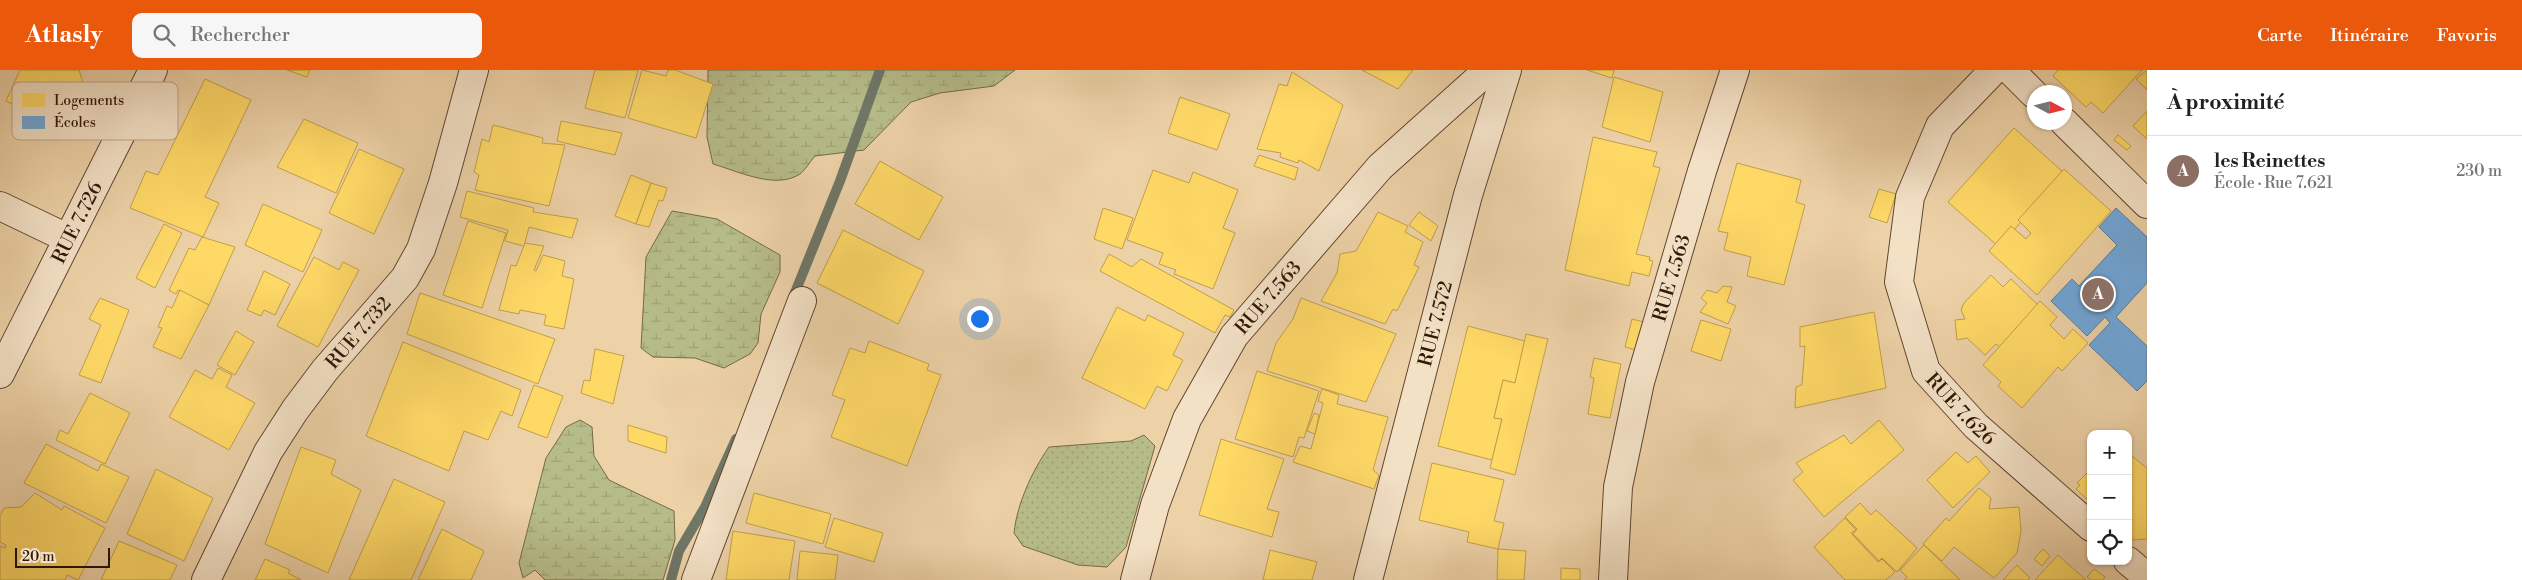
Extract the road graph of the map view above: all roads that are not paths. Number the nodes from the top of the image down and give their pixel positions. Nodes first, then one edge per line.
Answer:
1 (154, 70) edge
2 (474, 70) edge
3 (1488, 70) edge
4 (1507, 70) edge
5 (1734, 70) edge
6 (1994, 70) edge
7 (2010, 70) edge
8 (148, 82) edge
9 (2027, 87) edge
10 (2072, 130) edge
11 (118, 140) edge
12 (2147, 204) edge
13 (0, 206) edge
14 (67, 238) junction
15 (802, 301) dead end
16 (0, 374) edge
17 (2087, 524) edge
18 (2132, 564) edge
19 (2147, 577) edge
20 (206, 580) edge
21 (696, 580) edge
22 (1135, 580) edge
23 (1368, 580) edge
24 (1613, 580) edge

1 - 8 street, RUE 7.726
2 - 20 street, RUE 7.732
3 - 22 street, RUE 7.563
4 - 23 street, RUE 7.572
5 - 24 street, RUE 7.563
6 - 17 street, RUE 7.626
7 - 9 street
10 - 12 street
11 - 14 street, RUE 7.726
13 - 14 street
14 - 16 street, RUE 7.726
15 - 21 street
18 - 19 street

